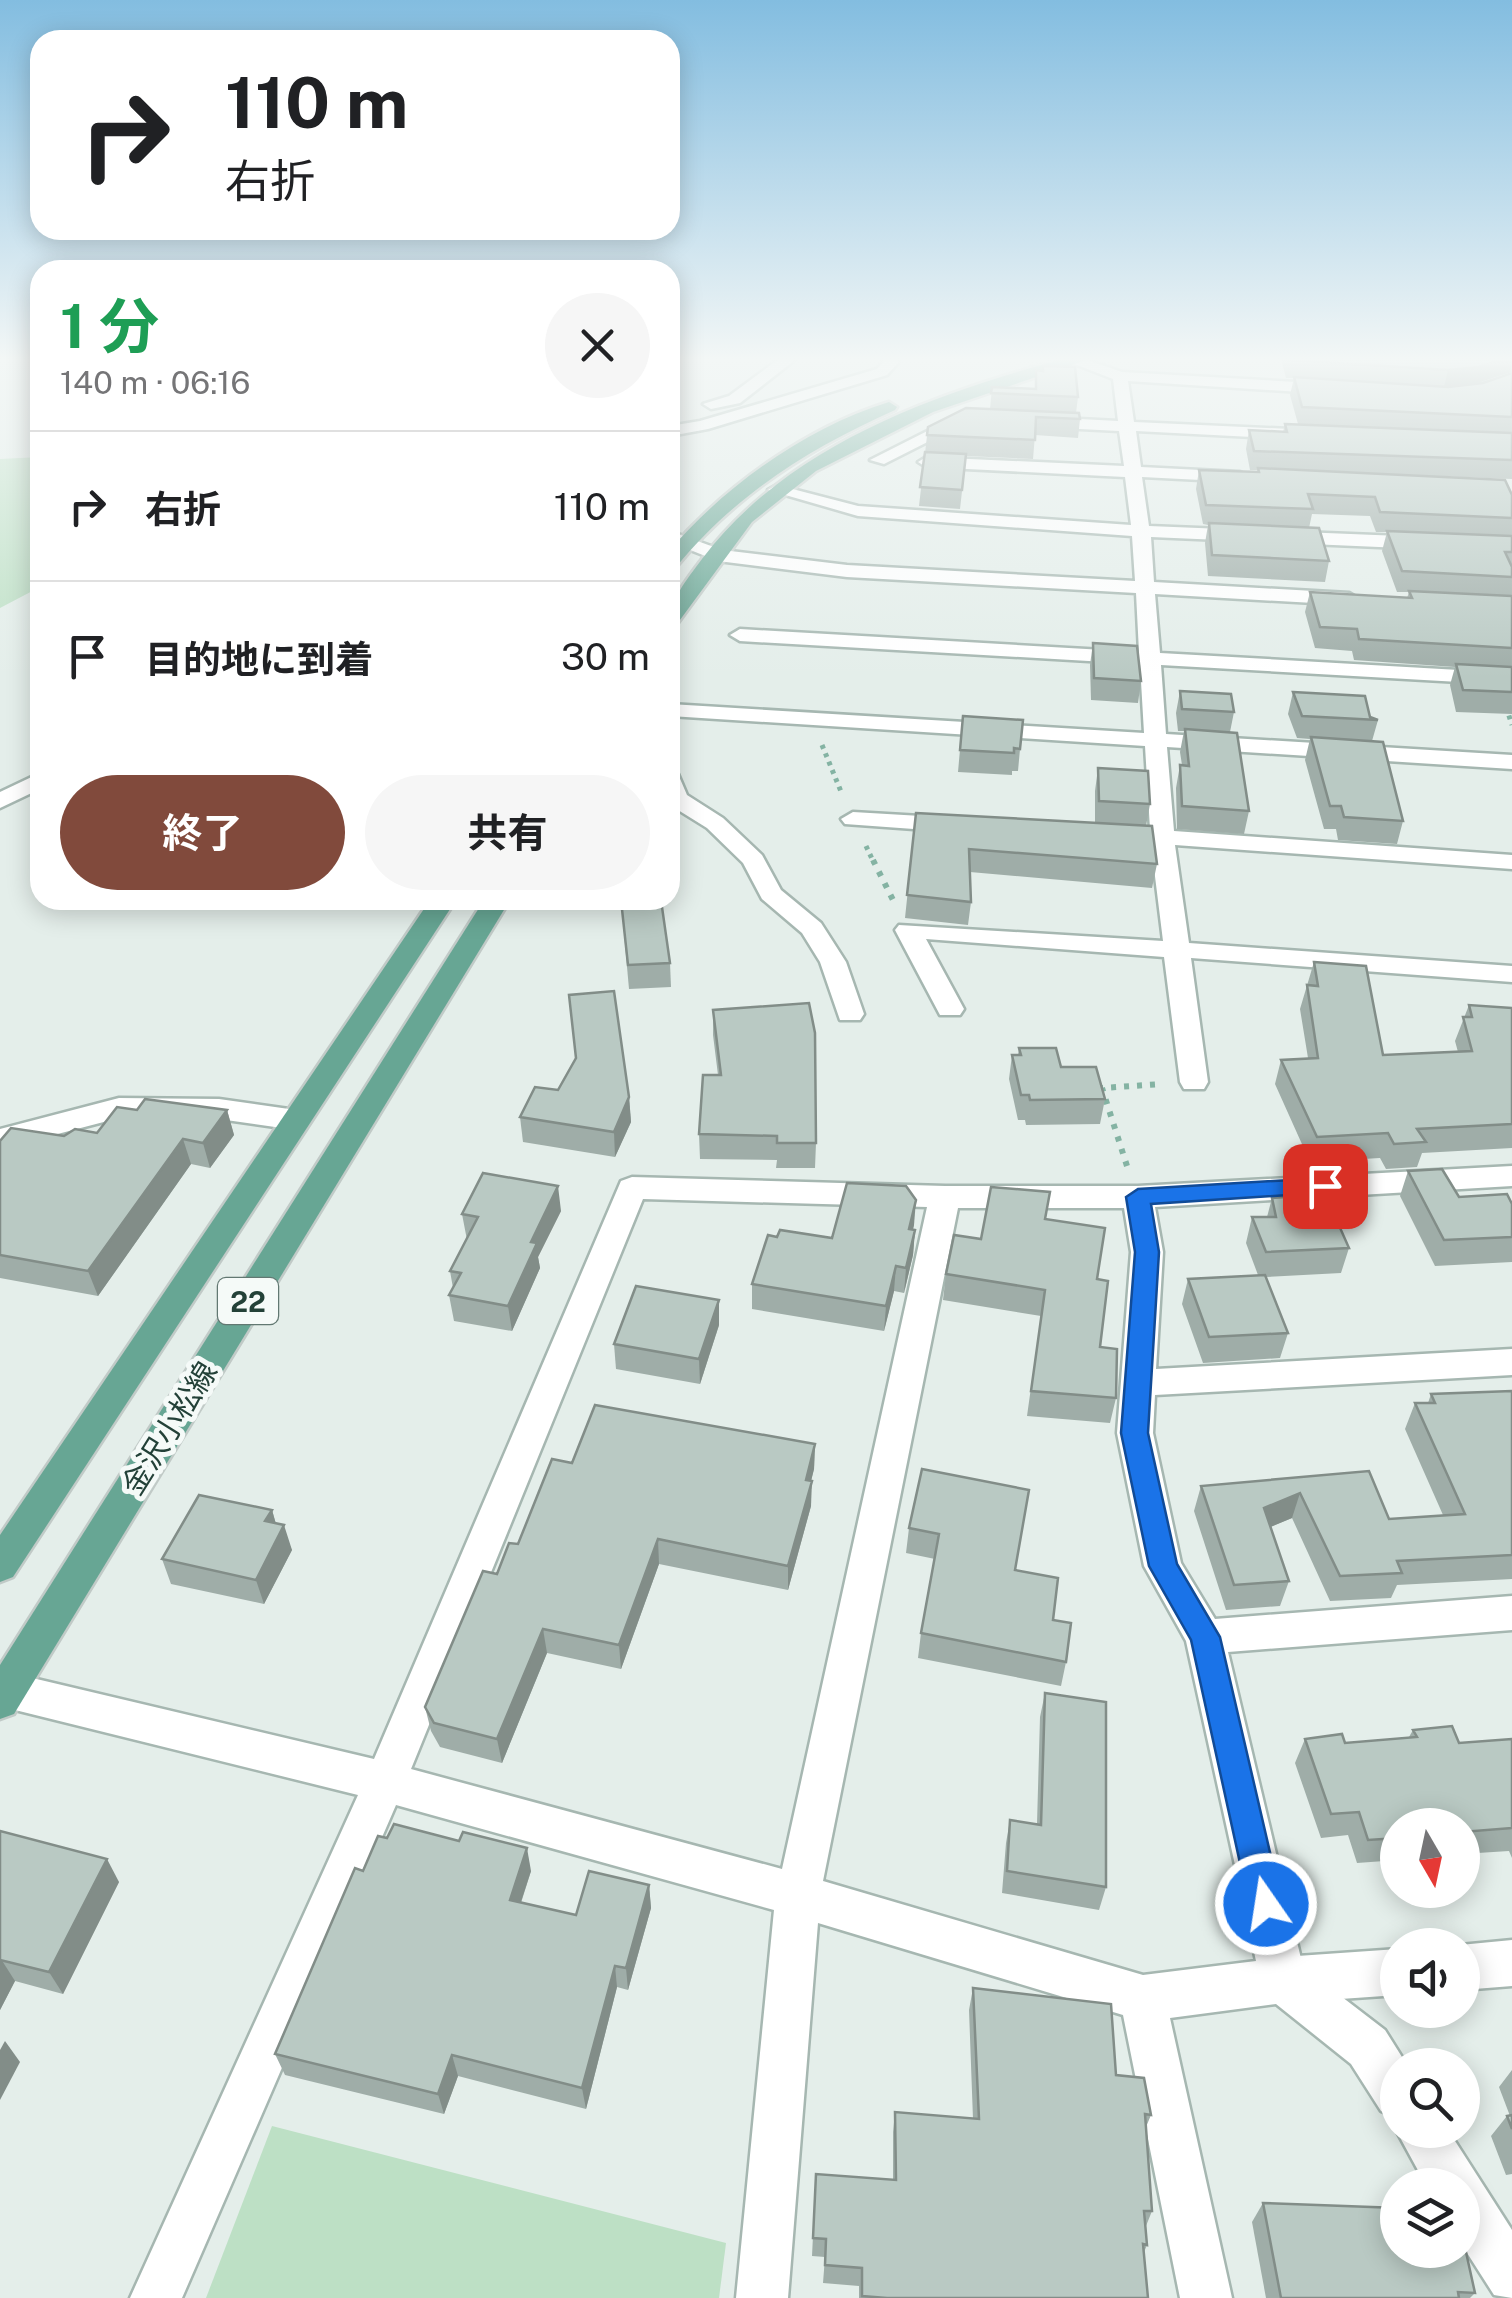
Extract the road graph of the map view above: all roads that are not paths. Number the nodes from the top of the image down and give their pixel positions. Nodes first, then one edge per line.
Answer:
1 (783, 463) edge
2 (818, 463) edge
3 (947, 463) edge
4 (1133, 463) edge
5 (1134, 472) junction
6 (1252, 478) edge
7 (777, 490) junction
8 (1141, 531) junction
9 (680, 537) edge
10 (680, 540) edge
11 (1454, 544) edge
12 (718, 556) junction
13 (1146, 587) junction
14 (1377, 600) edge
15 (680, 607) edge
16 (740, 635) dead end
17 (1150, 659) junction
18 (1512, 679) edge
19 (680, 711) edge
20 (1156, 740) junction
21 (1512, 762) edge
22 (30, 785) edge
23 (0, 801) edge
24 (680, 801) edge
25 (853, 820) dead end
26 (988, 827) edge
27 (1124, 834) edge
28 (1162, 837) junction
29 (1512, 862) edge
30 (437, 910) edge
31 (491, 910) edge
32 (1178, 951) junction
33 (1512, 974) edge
34 (950, 1009) dead end
35 (850, 1014) dead end
36 (1194, 1082) road end
37 (296, 1120) junction
38 (0, 1140) edge
39 (1512, 1176) edge
40 (945, 1197) junction
41 (1138, 1197) junction
42 (1512, 1362) edge
43 (1137, 1383) junction
44 (0, 1566) edge
45 (1512, 1614) edge
46 (1205, 1637) junction
47 (4, 1696) edge
48 (384, 1782) junction
49 (798, 1895) junction
50 (1512, 1963) edge
51 (1480, 1965) edge
52 (1380, 1973) edge
53 (1283, 1980) junction
54 (1143, 1998) junction
55 (1380, 2066) edge
56 (1480, 2227) edge
57 (1512, 2278) edge
58 (156, 2298) edge
59 (762, 2298) edge
60 (1206, 2298) edge

1 - 9 main road
2 - 7 main road
3 - 5 street
4 - 5 street
5 - 6 street
5 - 8 street
7 - 8 street
7 - 12 main road
8 - 11 street
8 - 13 street
10 - 12 street
12 - 13 street
12 - 15 main road
13 - 14 street
13 - 17 street
16 - 17 street
17 - 18 street
17 - 20 street
19 - 20 street
20 - 21 street
20 - 28 street
22 - 23 street
24 - 35 street
25 - 26 street
27 - 28 street
28 - 29 street
28 - 32 street
30 - 37 main road, 金沢小松線 / 22
31 - 47 main road, 金沢小松線 / 22
32 - 33 street
32 - 34 street
32 - 36 street
37 - 38 street
37 - 44 main road, 金沢小松線 / 22
39 - 41 street
40 - 41 street
40 - 48 street
40 - 49 street
41 - 43 street
42 - 43 street
43 - 46 street
45 - 46 street
46 - 53 street
47 - 48 street
48 - 49 street
48 - 58 street
49 - 54 street
49 - 59 street
50 - 51 street
52 - 53 street
53 - 54 street
53 - 55 street
54 - 60 street
56 - 57 street

